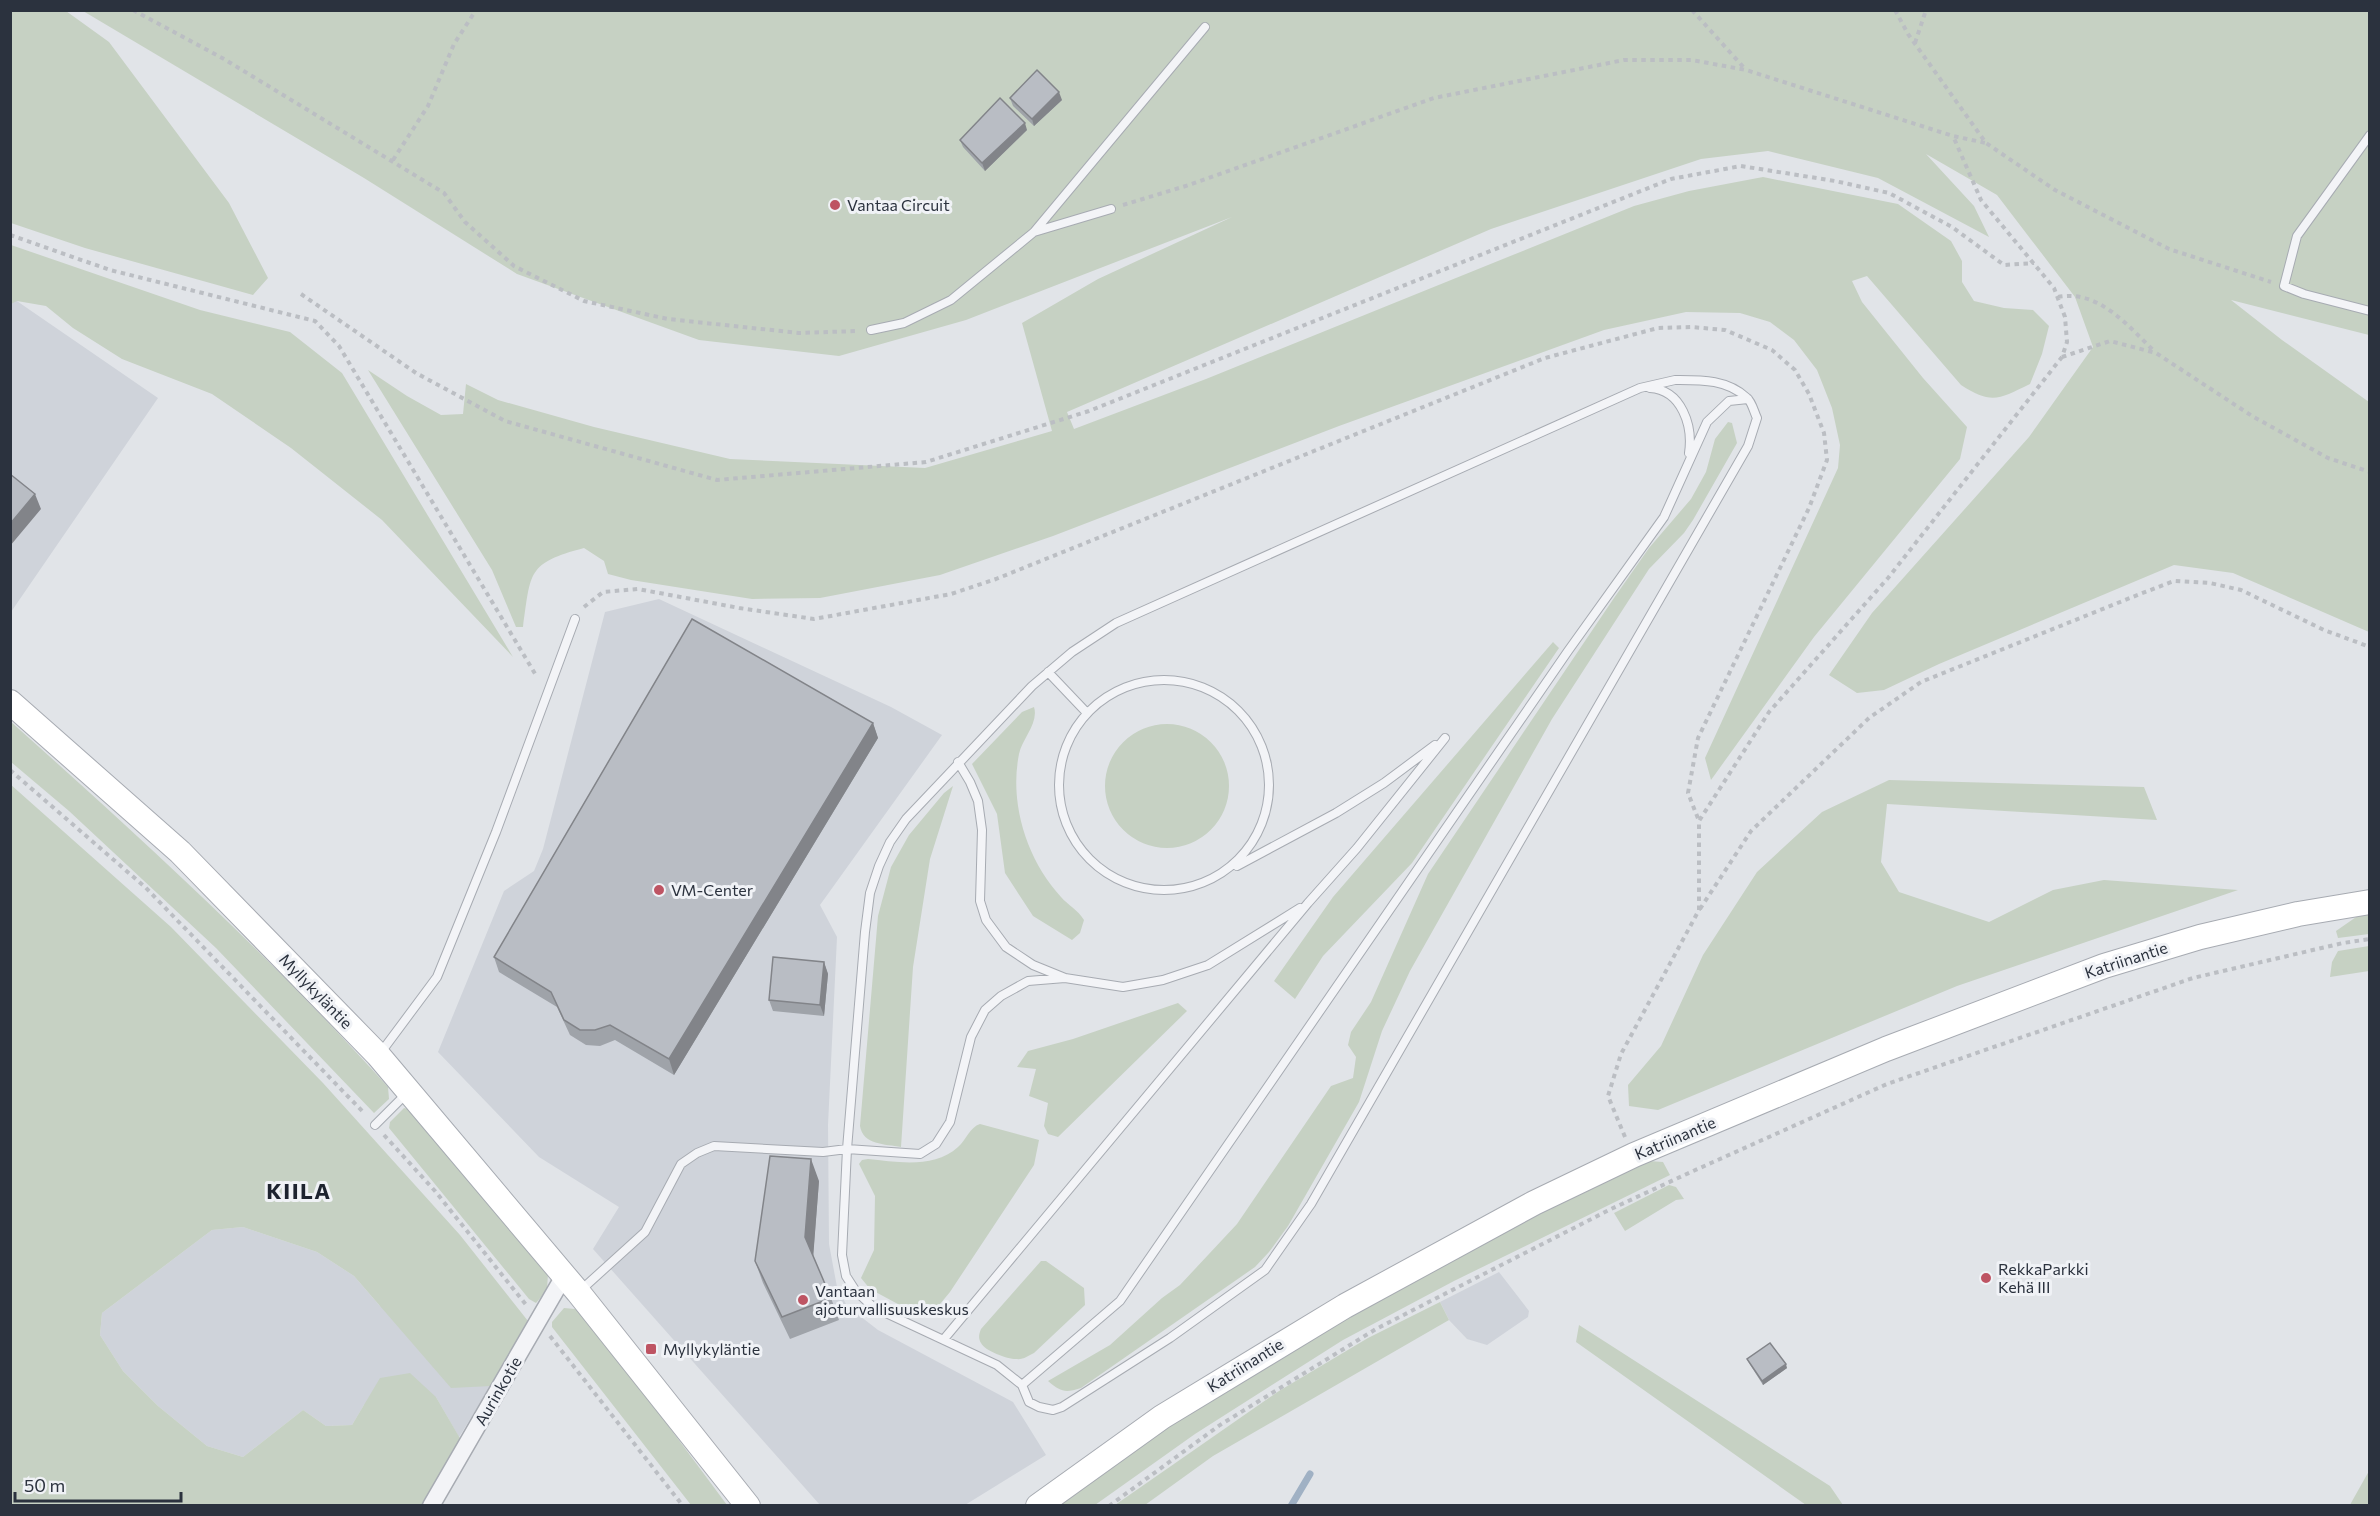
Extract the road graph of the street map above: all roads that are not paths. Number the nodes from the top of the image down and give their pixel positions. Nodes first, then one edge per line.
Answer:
1 (1205, 27) dead end
2 (2370, 135) edge
3 (1112, 208) road end
4 (1034, 232) junction
5 (2370, 311) edge
6 (871, 330) road end
7 (1640, 388) junction
8 (1748, 399) junction
9 (1687, 464) junction
10 (575, 619) dead end
11 (1048, 672) junction
12 (10, 702) edge
13 (1087, 713) junction
14 (958, 762) junction
15 (1219, 876) junction
16 (2370, 902) edge
17 (1308, 903) junction
18 (1065, 978) junction
19 (378, 1055) junction
20 (409, 1091) junction
21 (375, 1125) dead end
22 (847, 1149) junction
23 (571, 1284) junction
24 (944, 1339) junction
25 (1022, 1384) junction
26 (431, 1506) edge
27 (748, 1506) edge
28 (1038, 1506) edge

1 - 4 lane
2 - 5 lane
3 - 4 lane
4 - 6 lane
7 - 8 lane
7 - 9 lane
7 - 11 lane
8 - 9 lane
8 - 25 lane
9 - 25 lane
10 - 19 lane
11 - 13 lane
11 - 14 lane
12 - 19 main road, Myllykyläntie
13 - 15 lane
13 - 15 lane
14 - 18 lane
14 - 22 lane
15 - 17 lane
16 - 28 main road, Katriinantie
17 - 18 lane
17 - 24 lane
18 - 22 lane
19 - 20 main road, Myllykyläntie
20 - 21 lane
20 - 23 main road, Myllykyläntie
22 - 23 lane
22 - 24 lane
23 - 26 street, Aurinkotie
23 - 27 main road, Myllykyläntie
24 - 25 lane

